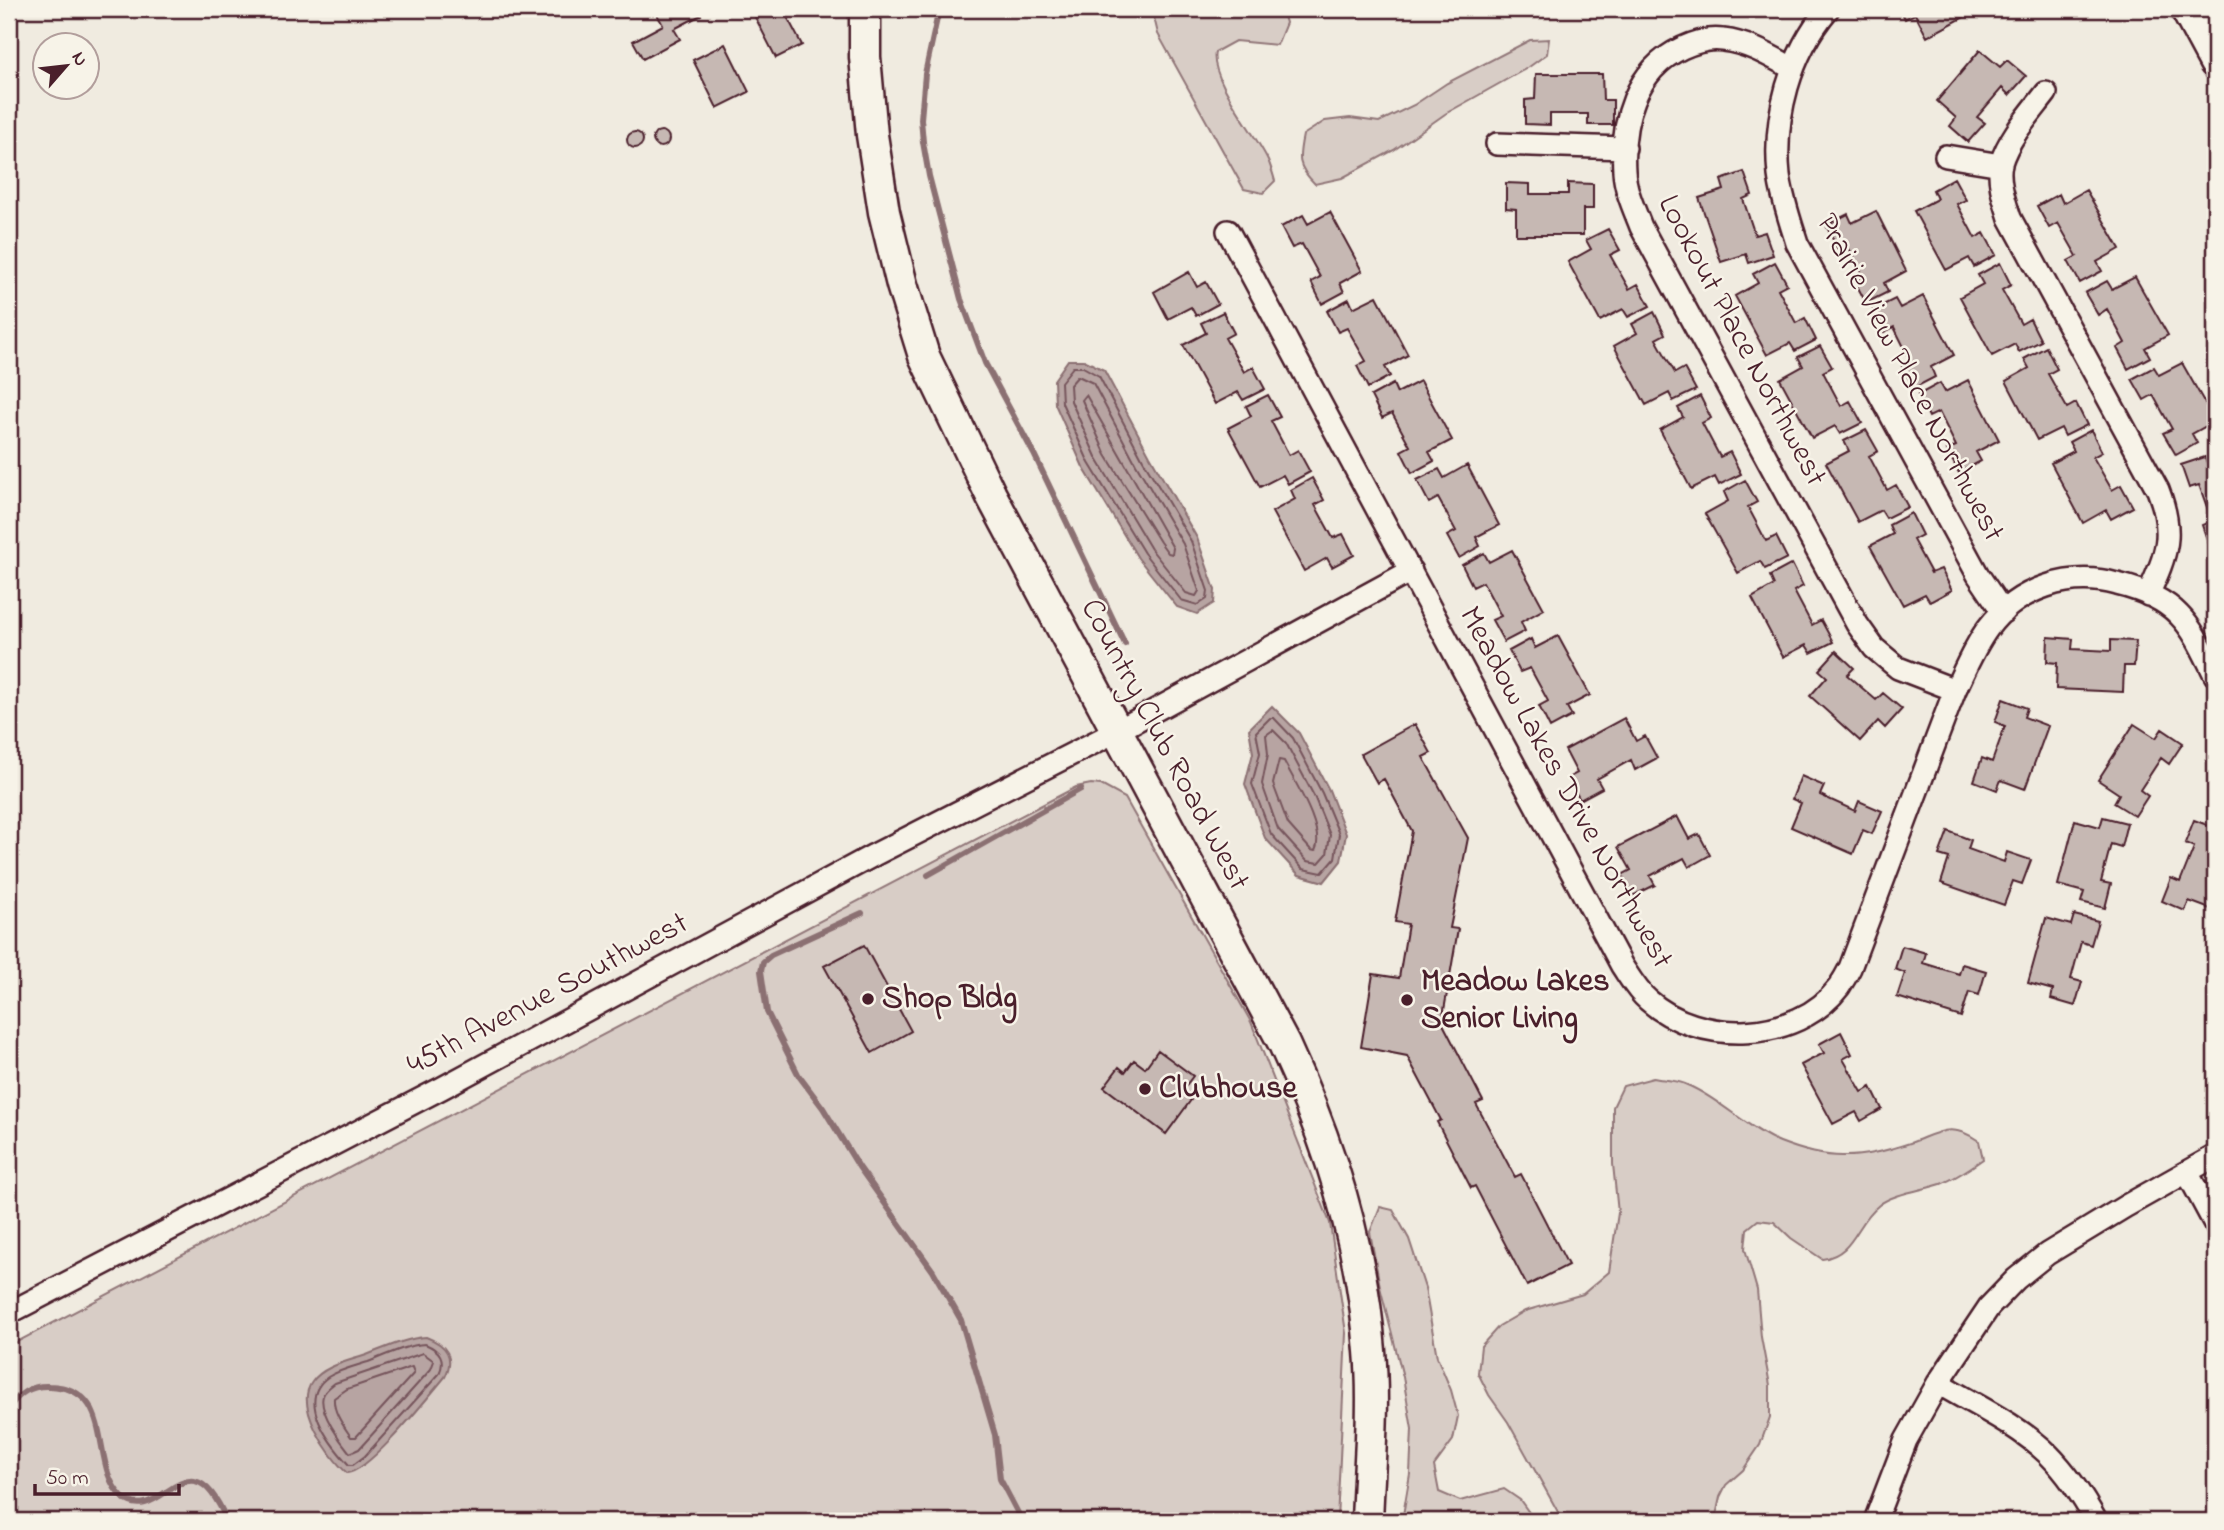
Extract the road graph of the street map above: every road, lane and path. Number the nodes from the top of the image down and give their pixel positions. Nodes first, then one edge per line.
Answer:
1 (865, 9) edge
2 (1828, 9) edge
3 (2186, 9) edge
4 (2215, 63) edge
5 (1792, 68) junction
6 (2046, 93) dead end
7 (1497, 144) dead end
8 (1625, 148) junction
9 (1946, 156) dead end
10 (2001, 165) junction
11 (1228, 231) dead end
12 (1411, 571) junction
13 (2148, 595) junction
14 (2003, 612) junction
15 (2215, 675) edge
16 (1955, 690) junction
17 (1116, 732) junction
18 (2215, 1156) edge
19 (2187, 1172) junction
20 (2215, 1224) edge
21 (9, 1313) edge
22 (1938, 1383) junction
23 (1367, 1521) edge
24 (1875, 1521) edge
25 (2096, 1521) edge

1 - 17 main road, Country Club Road West
2 - 5 street, Prairie View Place Northwest
3 - 4 main road
5 - 8 street, Lookout Place Northwest
5 - 14 street, Prairie View Place Northwest
6 - 10 street
7 - 8 street
8 - 16 street, Lookout Place Northwest
9 - 10 street
10 - 13 street
11 - 12 street, Meadow Lakes Drive Northwest
12 - 16 street, Meadow Lakes Drive Northwest
12 - 17 street, 45th Avenue Southwest
13 - 14 street, Meadow Lakes Drive Northwest
13 - 15 street, Meadow Lakes Drive Northwest
14 - 16 street, Meadow Lakes Drive Northwest
17 - 21 street, 45th Avenue Southwest
17 - 23 main road, Country Club Road West
18 - 19 street
19 - 20 street
19 - 22 street
22 - 24 street
22 - 25 street

